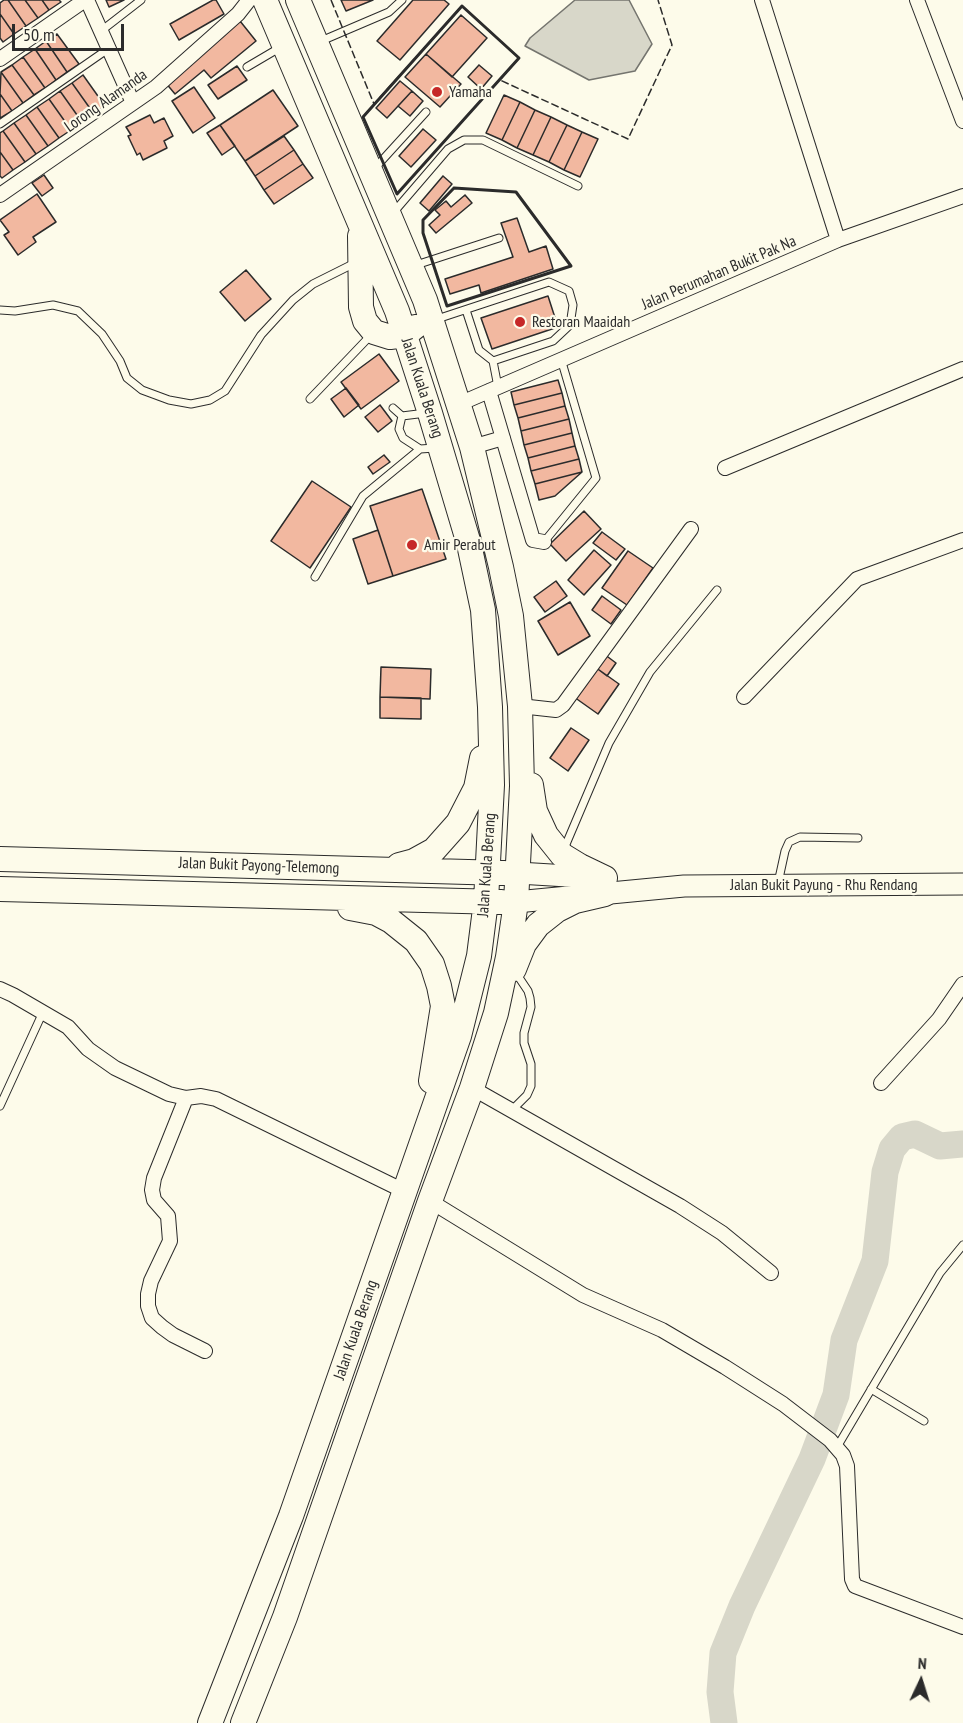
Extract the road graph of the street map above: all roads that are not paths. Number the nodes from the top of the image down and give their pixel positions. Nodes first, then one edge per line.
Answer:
1 (86, 0) edge
2 (141, 0) edge
3 (249, 0) edge
4 (265, 0) edge
5 (298, 0) edge
6 (402, 0) edge
7 (762, 0) edge
8 (917, 0) edge
9 (101, 31) junction
10 (316, 43) junction
11 (284, 45) junction
12 (108, 49) junction
13 (0, 59) edge
14 (247, 67) dead end
15 (132, 103) junction
16 (426, 112) dead end
17 (963, 121) edge
18 (0, 124) edge
19 (371, 172) junction
20 (578, 186) dead end
21 (0, 195) edge
22 (963, 196) edge
23 (390, 217) junction
24 (359, 223) junction
25 (499, 238) dead end
26 (838, 240) junction
27 (360, 261) junction
28 (411, 267) junction
29 (0, 310) edge
30 (428, 310) junction
31 (466, 310) junction
32 (374, 332) junction
33 (405, 335) junction
34 (561, 359) junction
35 (492, 361) junction
36 (963, 369) edge
37 (494, 389) junction
38 (310, 399) dead end
39 (459, 404) junction
40 (393, 408) dead end
41 (430, 413) junction
42 (402, 416) junction
43 (503, 438) junction
44 (472, 447) junction
45 (430, 448) junction
46 (725, 468) dead end
47 (691, 529) dead end
48 (963, 540) edge
49 (543, 542) joint
50 (315, 577) dead end
51 (717, 590) dead end
52 (744, 697) dead end
53 (520, 706) junction
54 (490, 707) junction
55 (858, 838) dead end
56 (562, 855) junction
57 (0, 859) edge
58 (379, 869) junction
59 (488, 872) junction
60 (518, 873) junction
61 (963, 884) edge
62 (778, 885) junction
63 (605, 886) junction
64 (0, 889) edge
65 (209, 894) junction
66 (486, 901) junction
67 (516, 902) junction
68 (514, 968) junction
69 (963, 984) edge
70 (0, 989) edge
71 (43, 1012) junction
72 (496, 1013) junction
73 (881, 1083) dead end
74 (471, 1088) junction
75 (186, 1098) junction
76 (0, 1106) edge
77 (512, 1110) junction
78 (417, 1157) junction
79 (404, 1191) junction
80 (430, 1202) junction
81 (963, 1245) edge
82 (771, 1273) dead end
83 (205, 1352) dead end
84 (871, 1389) junction
85 (924, 1421) dead end
86 (833, 1444) junction
87 (963, 1627) edge
88 (210, 1723) edge
89 (243, 1723) edge

1 - 9 street
1 - 13 street
2 - 9 lane
3 - 15 street, Lorong Alamanda
4 - 11 highway, Jalan Kuala Berang
5 - 10 highway, Jalan Kuala Berang
6 - 10 lane
7 - 26 street
8 - 17 street
9 - 12 street
10 - 19 highway, Jalan Kuala Berang
11 - 14 lane
11 - 24 highway, Jalan Kuala Berang
12 - 15 street
12 - 18 lane
15 - 21 street, Lorong Alamanda
16 - 19 lane
19 - 23 highway, Jalan Kuala Berang
20 - 23 lane
22 - 26 street, Jalan Perumahan Bukit Pak Na
23 - 28 highway, Jalan Kuala Berang
24 - 27 highway
24 - 33 highway, Jalan Kuala Berang
25 - 28 lane
26 - 34 street, Jalan Perumahan Bukit Pak Na
27 - 29 lane
27 - 32 highway
28 - 30 highway, Jalan Kuala Berang
30 - 31 lane
30 - 33 highway
30 - 39 highway, Jalan Kuala Berang
31 - 35 lane
31 - 35 lane
32 - 33 highway
32 - 38 lane
33 - 41 highway, Jalan Kuala Berang
34 - 37 street, Jalan Perumahan Bukit Pak Na
34 - 49 lane
35 - 37 lane
36 - 46 street
37 - 39 street, Jalan Perumahan Bukit Pak Na
37 - 43 street
39 - 44 highway, Jalan Kuala Berang
40 - 42 lane
41 - 42 lane
41 - 45 highway, Jalan Kuala Berang
42 - 45 lane
43 - 44 street
43 - 49 street
44 - 53 highway, Jalan Kuala Berang
45 - 50 lane
45 - 54 highway, Jalan Kuala Berang
47 - 53 street
48 - 52 street
51 - 56 lane
53 - 56 highway
53 - 60 highway, Jalan Kuala Berang
54 - 58 highway
54 - 59 highway, Jalan Kuala Berang
55 - 62 lane
56 - 63 highway
57 - 58 highway, Jalan Bukit Payong-Telemong
58 - 59 highway, Jalan Bukit Payong-Telemong
59 - 60 highway, Jalan Bukit Payong-Telemong
59 - 66 highway, Jalan Kuala Berang
60 - 63 main road
60 - 67 highway, Jalan Kuala Berang
61 - 62 main road, Jalan Bukit Payung - Rhu Rendang
62 - 63 main road, Jalan Bukit Payung - Rhu Rendang
63 - 67 main road
63 - 68 highway
64 - 65 highway, Jalan Bukit Payong-Telemong
65 - 66 highway, Jalan Bukit Payong-Telemong
65 - 78 highway
66 - 67 highway, Jalan Bukit Payong-Telemong
66 - 78 highway, Jalan Kuala Berang
67 - 72 highway, Jalan Kuala Berang
68 - 72 highway
68 - 77 lane
69 - 73 street
70 - 71 street
71 - 75 street
71 - 76 lane
72 - 74 highway, Jalan Kuala Berang
74 - 77 street
74 - 80 highway, Jalan Kuala Berang
75 - 79 street
75 - 83 street
77 - 82 street
78 - 79 highway, Jalan Kuala Berang
79 - 88 highway, Jalan Kuala Berang
80 - 86 street
80 - 89 highway, Jalan Kuala Berang
81 - 84 lane
84 - 85 lane
84 - 86 lane
86 - 87 street

